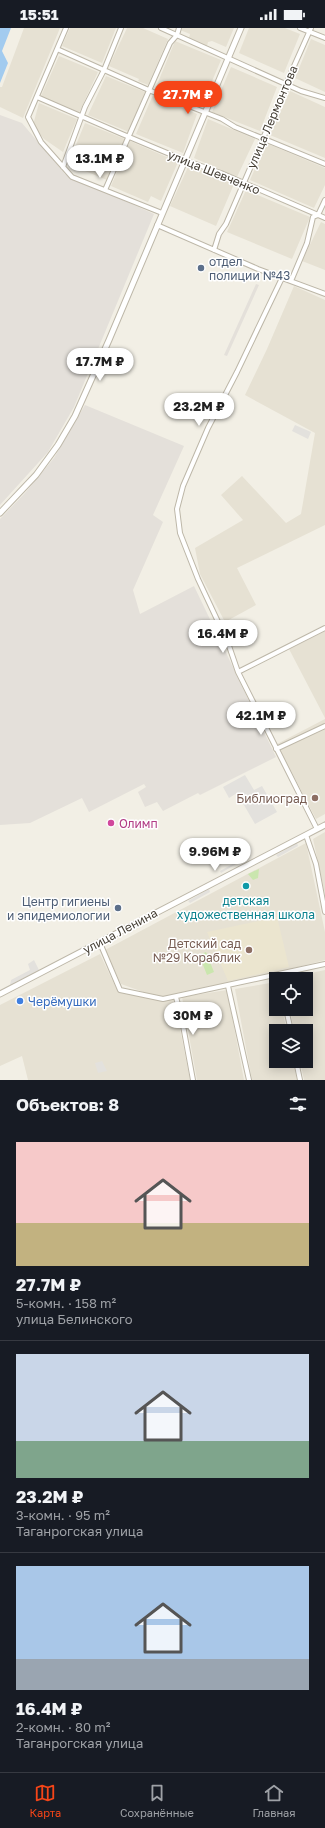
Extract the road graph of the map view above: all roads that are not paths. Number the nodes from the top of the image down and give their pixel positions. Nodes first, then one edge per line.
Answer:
1 (66, 28) edge
2 (121, 28) edge
3 (161, 28) edge
4 (179, 28) edge
5 (241, 28) edge
6 (300, 28) edge
7 (310, 30) edge
8 (177, 35) junction
9 (325, 38) edge
10 (57, 49) junction
11 (228, 58) junction
12 (104, 70) junction
13 (286, 84) junction
14 (151, 91) junction
15 (37, 97) junction
16 (325, 98) edge
17 (205, 113) junction
18 (81, 116) junction
19 (130, 137) junction
20 (264, 138) junction
21 (184, 160) junction
22 (325, 164) edge
23 (64, 167) junction
24 (244, 183) junction
25 (105, 190) junction
26 (325, 200) edge
27 (162, 213) junction
28 (318, 215) junction
29 (325, 218) edge
30 (157, 225) junction
31 (214, 250) junction
32 (282, 278) junction
33 (291, 280) junction
34 (325, 294) edge
35 (0, 513) edge
36 (325, 628) edge
37 (238, 672) junction
38 (325, 726) edge
39 (276, 750) junction
40 (325, 825) edge
41 (317, 829) junction
42 (306, 835) junction
43 (325, 912) edge
44 (100, 943) junction
45 (325, 964) edge
46 (296, 972) edge
47 (269, 979) edge
48 (228, 986) junction
49 (0, 994) edge
50 (176, 997) junction
51 (297, 1068) edge
52 (193, 1080) edge
53 (249, 1080) edge
54 (300, 1080) edge

1 - 10 street
2 - 12 street
3 - 8 street
4 - 8 street
5 - 11 street
6 - 7 street
7 - 9 street
7 - 13 street, улица Лермонтова
8 - 11 street
8 - 14 street
10 - 12 street
10 - 15 street
11 - 13 street
11 - 17 street
12 - 14 street
12 - 18 street
13 - 16 street
13 - 20 street, улица Лермонтова
14 - 17 street
14 - 19 street
15 - 18 street, улица Шевченко
15 - 23 street
17 - 20 street
17 - 21 street
18 - 19 street, улица Шевченко
18 - 23 street
19 - 21 street, улица Шевченко
19 - 25 street
20 - 22 street
20 - 24 street, улица Лермонтова
21 - 24 street, улица Шевченко
21 - 27 street
23 - 25 street
24 - 28 street, улица Шевченко
24 - 31 street, улица Лермонтова
25 - 27 street
26 - 28 street
27 - 30 street
28 - 29 street, улица Шевченко
28 - 33 street
30 - 31 street
30 - 35 street
31 - 32 street
32 - 33 street
32 - 37 street
33 - 34 street
36 - 37 street
37 - 39 street
38 - 39 street
39 - 41 street
40 - 41 street, улица Ленина
41 - 42 street, улица Ленина
42 - 43 street
42 - 44 street, улица Ленина
44 - 49 street, улица Ленина
44 - 50 street
45 - 46 street
47 - 48 street
48 - 50 street
48 - 53 street
50 - 52 street
51 - 54 street

